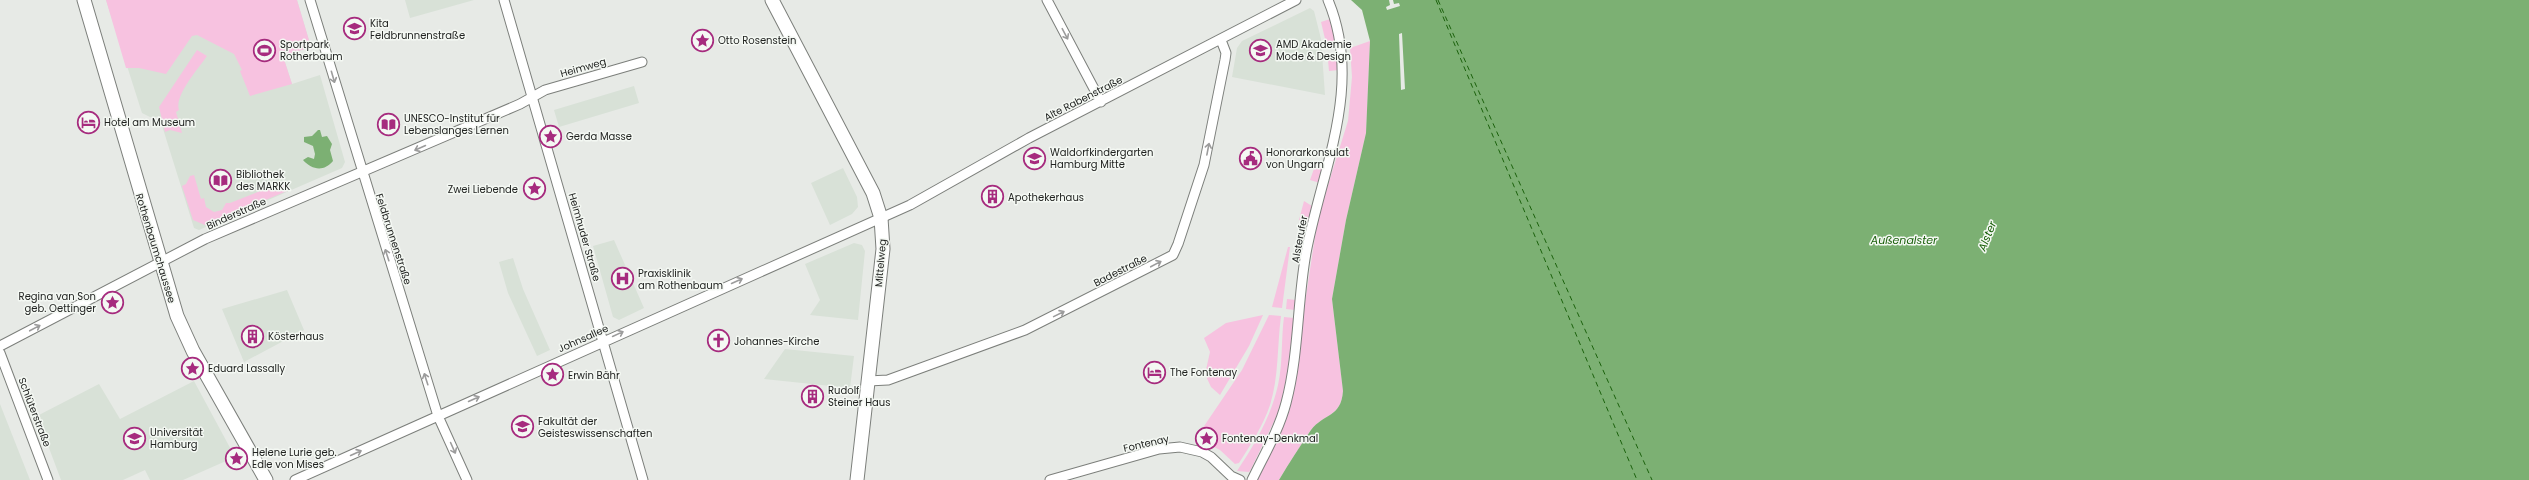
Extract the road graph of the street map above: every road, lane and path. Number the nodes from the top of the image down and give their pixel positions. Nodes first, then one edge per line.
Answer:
1 (84, 0) edge
2 (310, 0) edge
3 (504, 0) edge
4 (772, 0) edge
5 (1047, 0) edge
6 (1296, 0) edge
7 (1328, 0) edge
8 (1221, 40) junction
9 (642, 62) dead end
10 (532, 97) junction
11 (1101, 102) junction
12 (361, 173) junction
13 (881, 218) junction
14 (159, 262) junction
15 (604, 341) junction
16 (0, 346) edge
17 (0, 353) edge
18 (868, 381) junction
19 (438, 416) junction
20 (48, 480) edge
21 (266, 480) edge
22 (295, 480) edge
23 (467, 480) edge
24 (643, 480) edge
25 (857, 480) edge
26 (1050, 480) edge
27 (1240, 480) edge
28 (1252, 480) edge

1 - 14 main road, Rothenbaumchaussee
2 -> 12 street, Feldbrunnenstraße
3 - 10 street, Heimhuder Straße
4 - 13 main road, Mittelweg
5 -> 11 street
6 - 8 street, Alte Rabenstraße
7 - 28 street, Alsterufer
8 - 11 street, Alte Rabenstraße
18 -> 8 street, Badestraße
9 - 10 street, Heimweg
10 -> 12 street, Binderstraße
10 - 15 street, Heimhuder Straße
11 - 13 street, Alte Rabenstraße
12 - 14 street, Binderstraße
19 -> 12 street, Feldbrunnenstraße
15 -> 13 street, Johnsallee
13 - 18 main road, Mittelweg
16 -> 14 street, Binderstraße
14 - 21 main road, Rothenbaumchaussee
19 -> 15 street, Johnsallee
15 - 24 street, Heimhuder Straße
17 - 20 street, Schlüterstraße
18 - 25 main road, Mittelweg
22 -> 19 street, Johnsallee
19 -> 23 street, Feldbrunnenstraße
26 - 27 street, Fontenay

